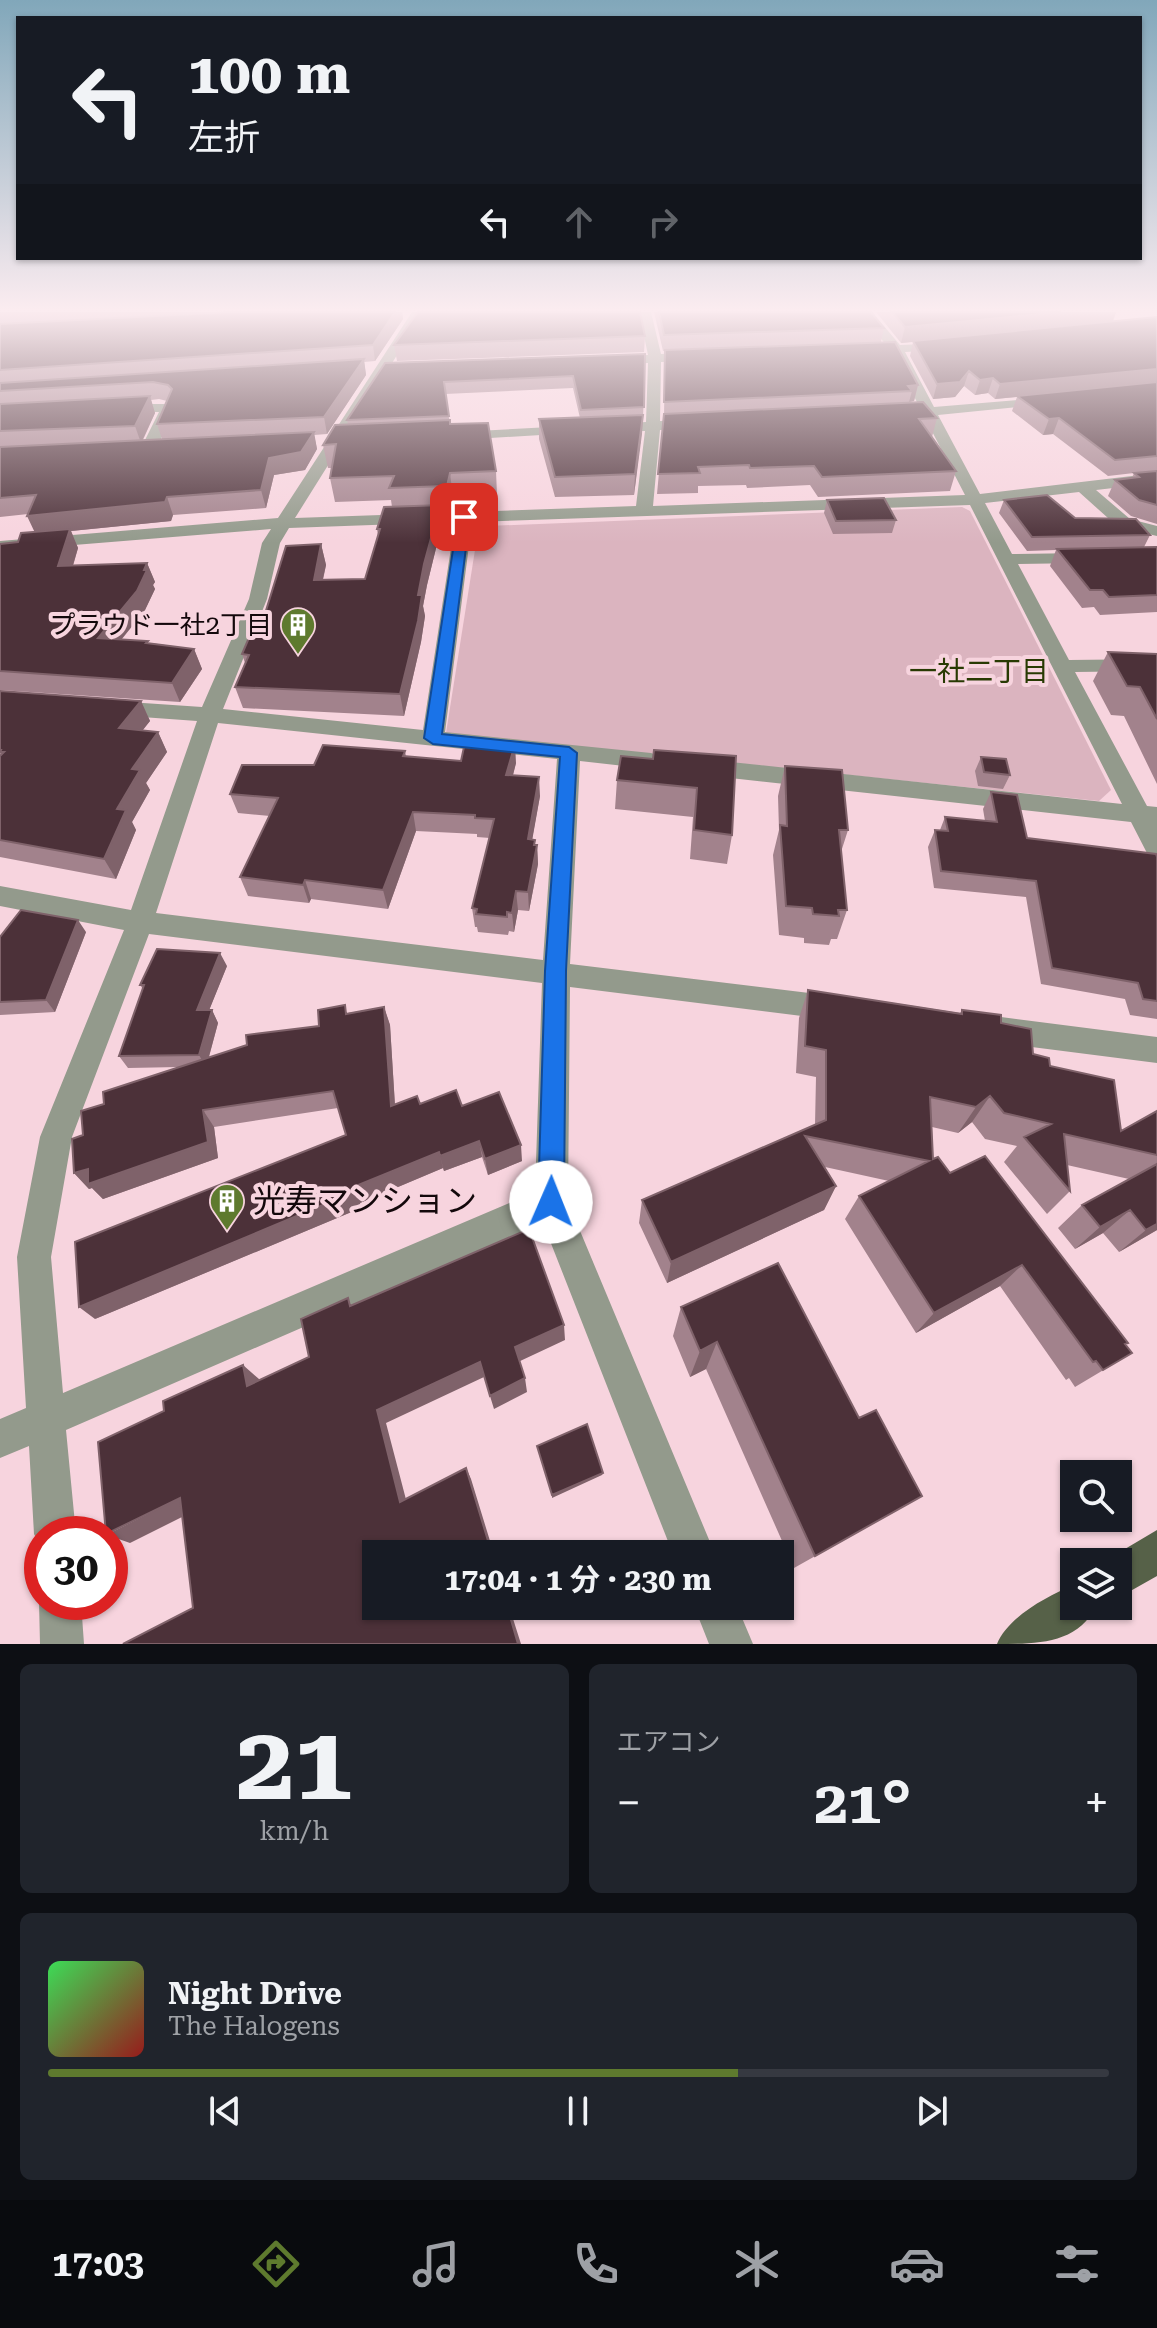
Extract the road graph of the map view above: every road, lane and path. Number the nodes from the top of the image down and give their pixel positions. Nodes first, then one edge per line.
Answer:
1 (367, 389) edge
2 (654, 389) edge
3 (917, 389) edge
4 (1066, 398) edge
5 (111, 408) edge
6 (929, 413) junction
7 (883, 415) edge
8 (714, 423) edge
9 (653, 426) junction
10 (439, 437) edge
11 (149, 450) edge
12 (1157, 478) edge
13 (1083, 487) junction
14 (973, 500) junction
15 (644, 512) junction
16 (464, 517) junction
17 (281, 523) junction
18 (1157, 531) edge
19 (0, 546) edge
20 (1096, 557) edge
21 (1005, 559) junction
22 (1157, 665) edge
23 (1062, 666) junction
24 (90, 706) edge
25 (210, 715) junction
26 (433, 738) junction
27 (569, 753) junction
28 (1149, 816) edge
29 (1157, 848) edge
30 (0, 896) edge
31 (140, 922) junction
32 (556, 971) junction
33 (856, 1011) edge
34 (967, 1025) edge
35 (1157, 1050) edge
36 (551, 1202) junction
37 (48, 1418) junction
38 (0, 1439) edge
39 (54, 1516) edge
40 (688, 1540) edge
41 (1157, 1551) edge
42 (1132, 1568) edge
43 (1060, 1616) edge
44 (61, 1620) edge
45 (721, 1620) edge
46 (62, 1644) edge
47 (731, 1644) edge
48 (1019, 1644) edge

1 - 17 street
2 - 9 street
3 - 6 street
4 - 6 street
5 - 11 street
6 - 7 street
6 - 14 street
8 - 9 street
9 - 10 street
9 - 15 street
12 - 13 street
13 - 14 street
13 - 18 street
14 - 15 street
14 - 21 street
15 - 16 street
16 - 17 street
16 - 26 street
17 - 19 street
17 - 25 street
20 - 21 street
21 - 23 street
22 - 23 street
23 - 28 street
24 - 25 street
25 - 26 street
25 - 31 street
26 - 27 street
27 - 28 street
27 - 32 street
28 - 29 street
30 - 31 street
31 - 32 street
31 - 37 street
32 - 33 street
32 - 36 street
34 - 35 street
36 - 37 street
36 - 40 street
37 - 38 street
37 - 39 street
41 - 42 main road
43 - 48 main road
44 - 46 street
45 - 47 street

